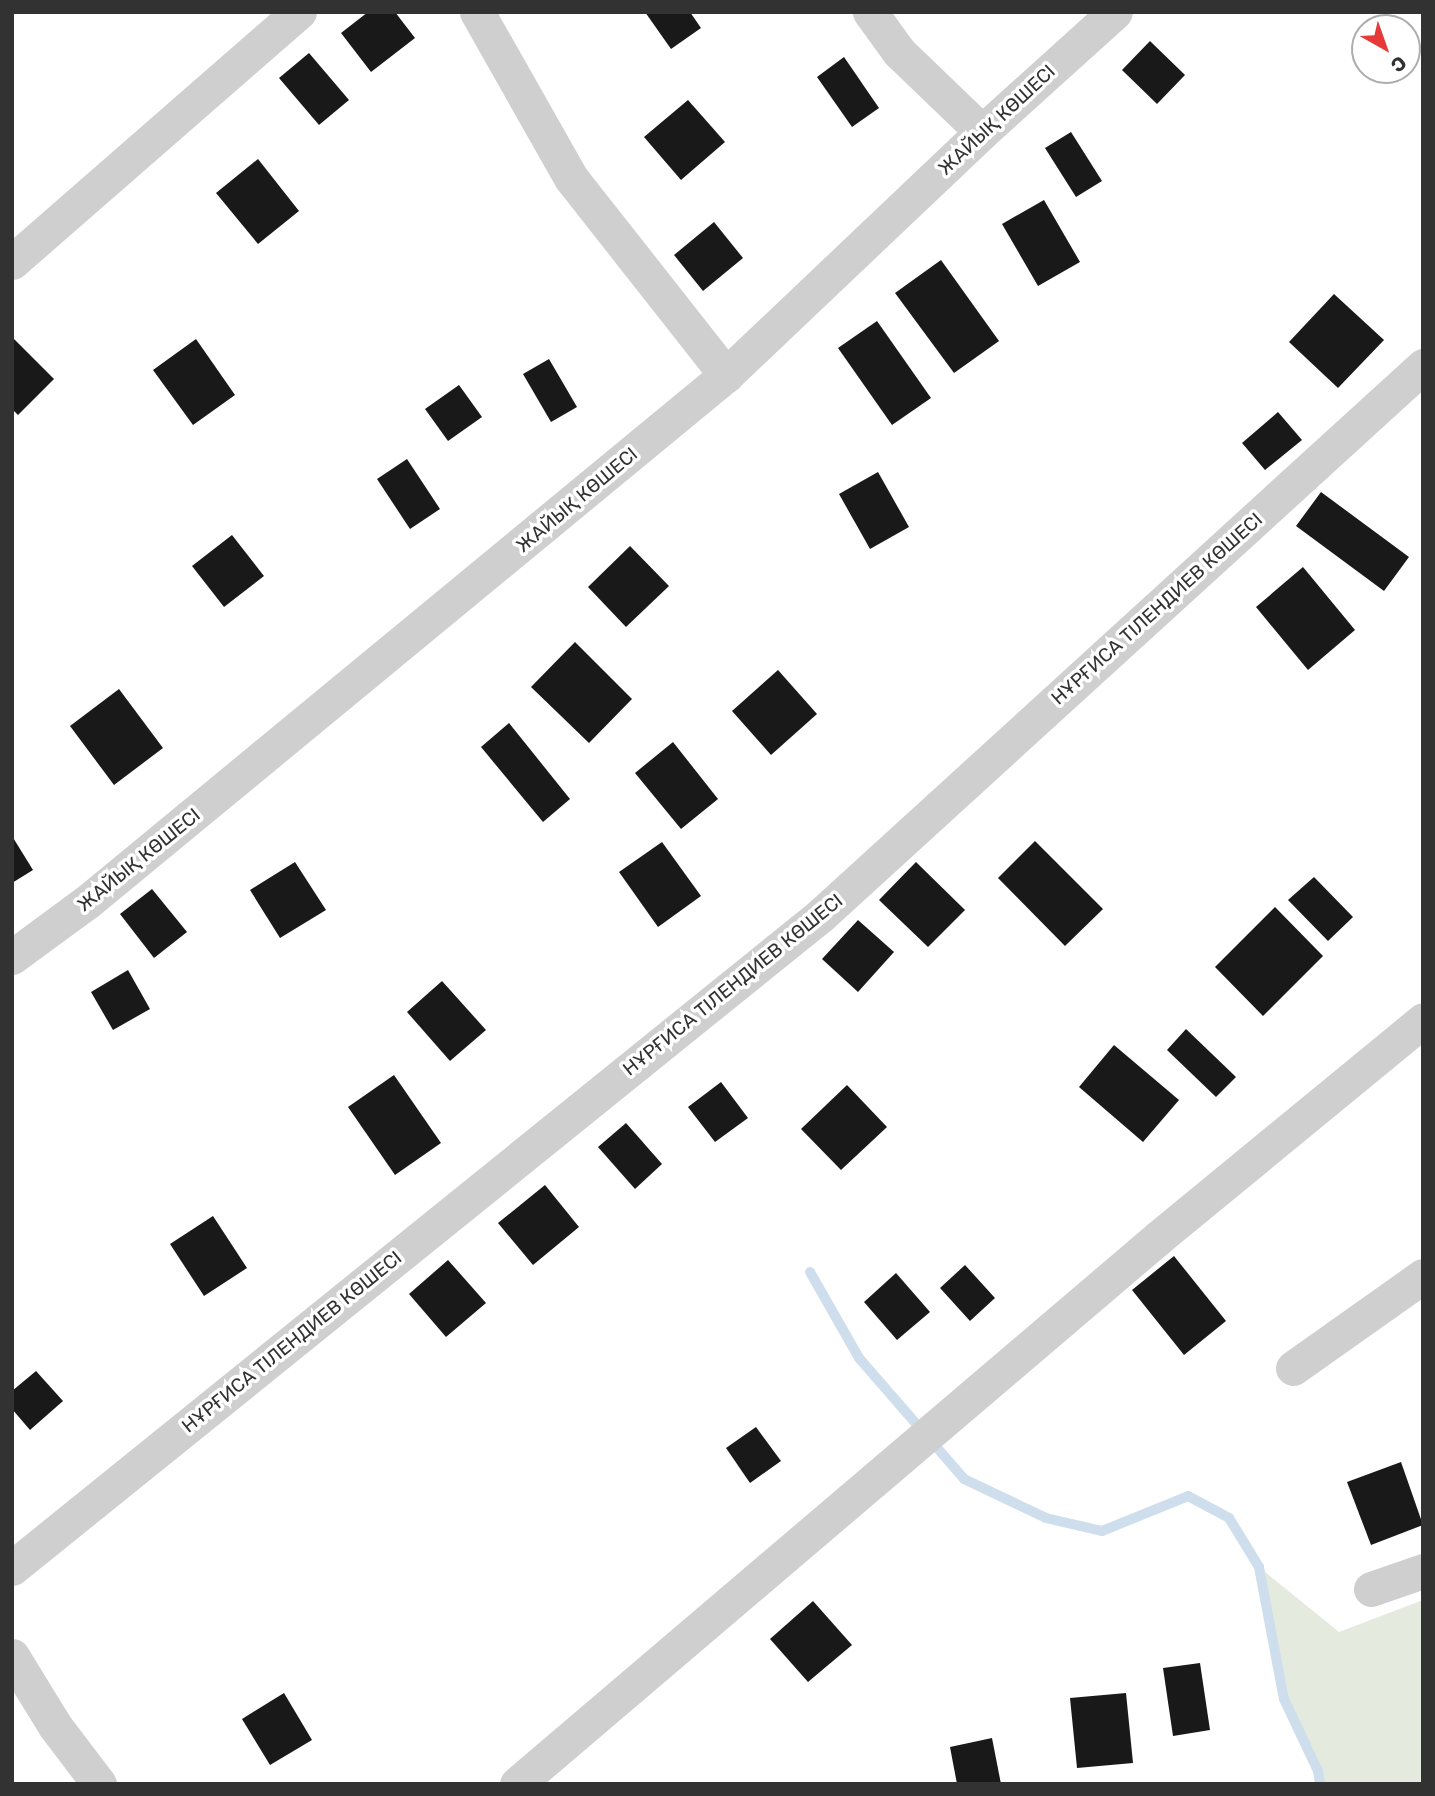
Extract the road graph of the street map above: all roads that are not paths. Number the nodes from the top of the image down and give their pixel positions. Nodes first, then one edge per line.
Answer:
1 (299, 12) edge
2 (477, 12) edge
3 (870, 12) edge
4 (1115, 12) edge
5 (982, 132) junction
6 (12, 261) edge
7 (1423, 366) edge
8 (726, 375) junction
9 (12, 957) edge
10 (1423, 1020) edge
11 (1423, 1276) edge
12 (1293, 1368) dead end
13 (12, 1568) edge
14 (1423, 1572) edge
15 (1371, 1589) dead end
16 (12, 1656) edge
17 (99, 1784) edge
18 (517, 1784) edge

1 - 6 street
2 - 8 street
3 - 5 street
4 - 5 street, ЖАЙЫҚ КӨШЕСІ
5 - 8 street, ЖАЙЫҚ КӨШЕСІ
7 - 13 street, НҰРҒИСА ТІЛЕНДИЕВ КӨШЕСІ
8 - 9 street, ЖАЙЫҚ КӨШЕСІ
10 - 18 street
11 - 12 street
14 - 15 street
16 - 17 street

